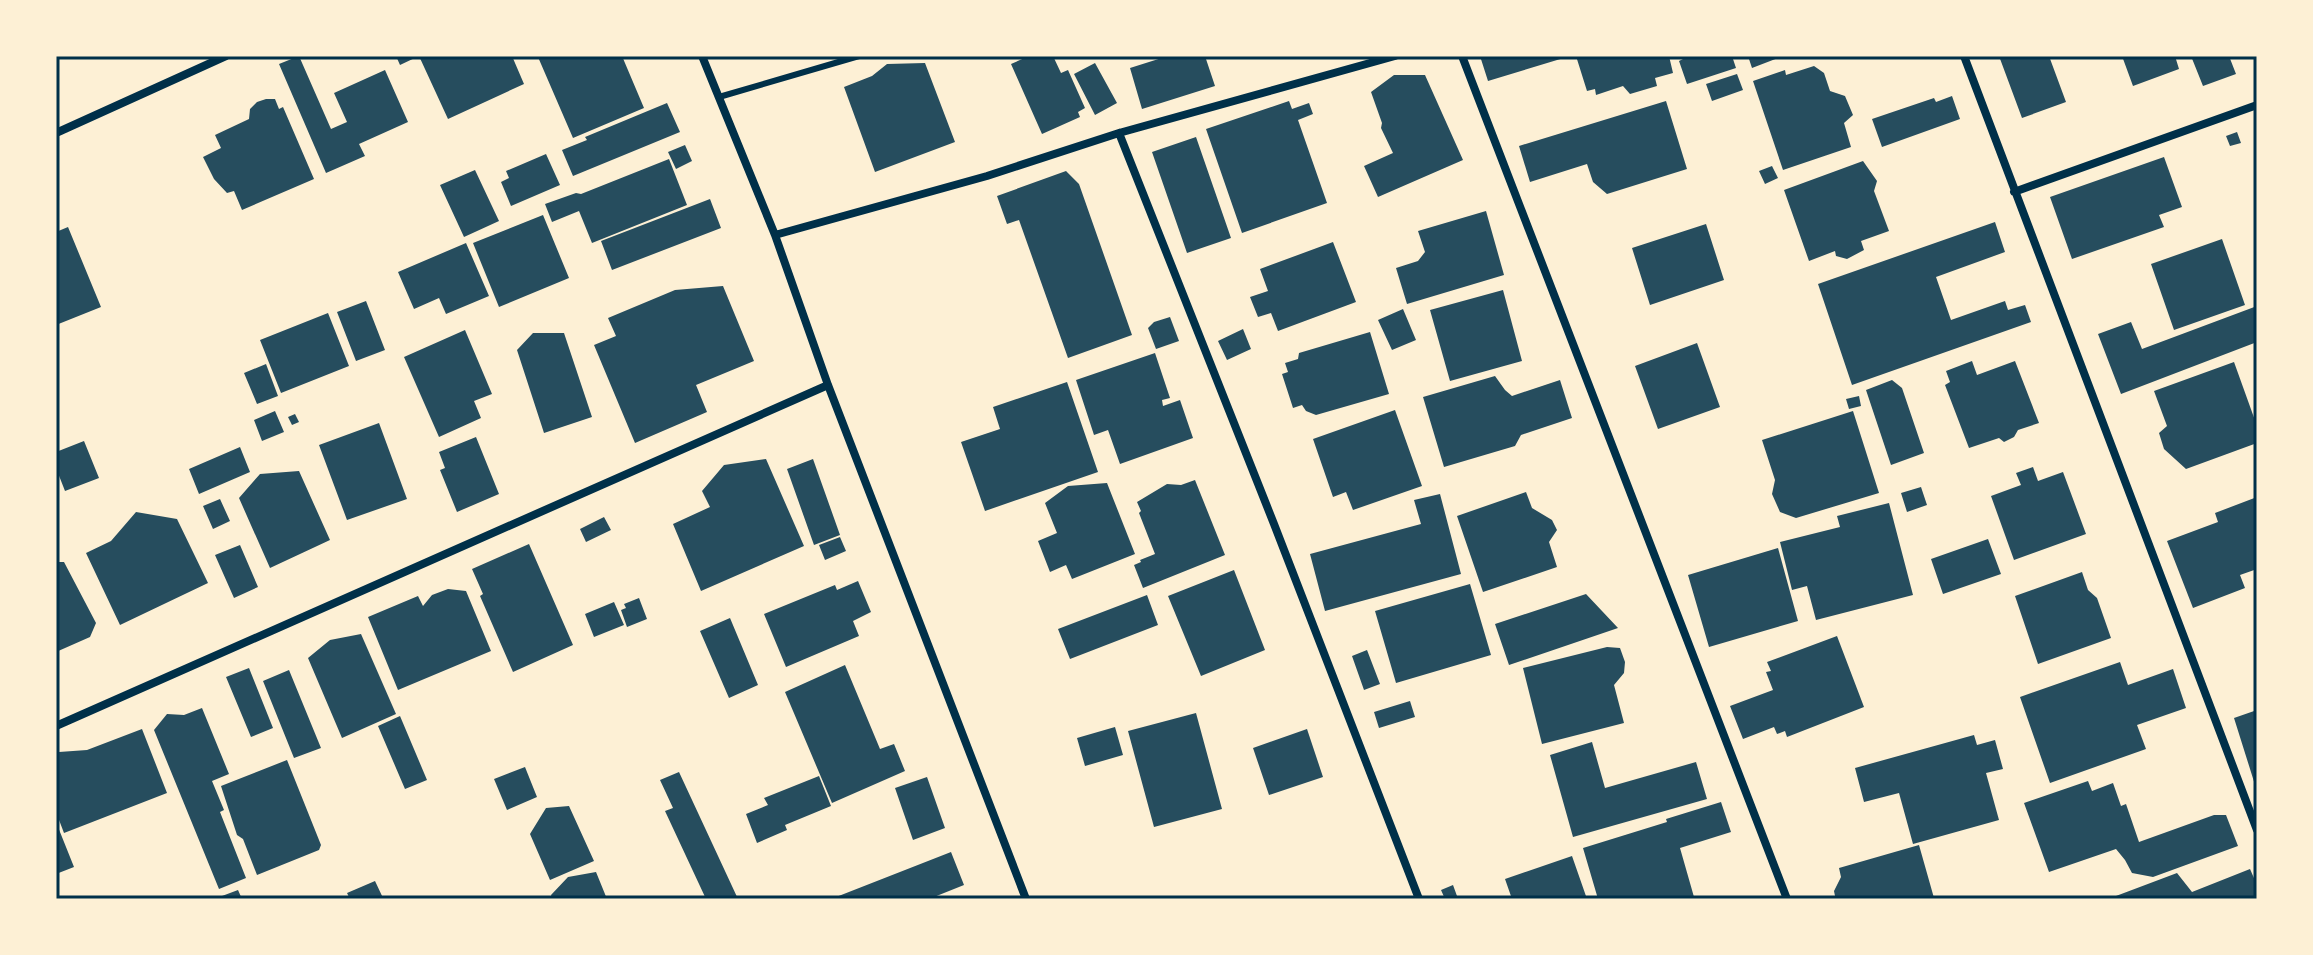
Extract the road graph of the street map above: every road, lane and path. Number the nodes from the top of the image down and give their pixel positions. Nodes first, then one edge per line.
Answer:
1 (226, 56) edge
2 (702, 56) edge
3 (859, 56) edge
4 (1395, 56) edge
5 (1462, 56) edge
6 (1964, 56) edge
7 (719, 97) junction
8 (2257, 105) edge
9 (56, 133) edge
10 (1119, 133) junction
11 (2014, 192) junction
12 (775, 235) junction
13 (828, 385) junction
14 (56, 726) edge
15 (2257, 830) edge
16 (1023, 898) edge
17 (1419, 899) edge
18 (1787, 899) edge

1 - 9 street
2 - 7 street
3 - 7 lane
4 - 10 street
5 - 18 street
6 - 11 street
7 - 12 street
8 - 11 street
10 - 12 street
10 - 17 street
11 - 15 street
12 - 13 street
13 - 14 street
13 - 16 street

